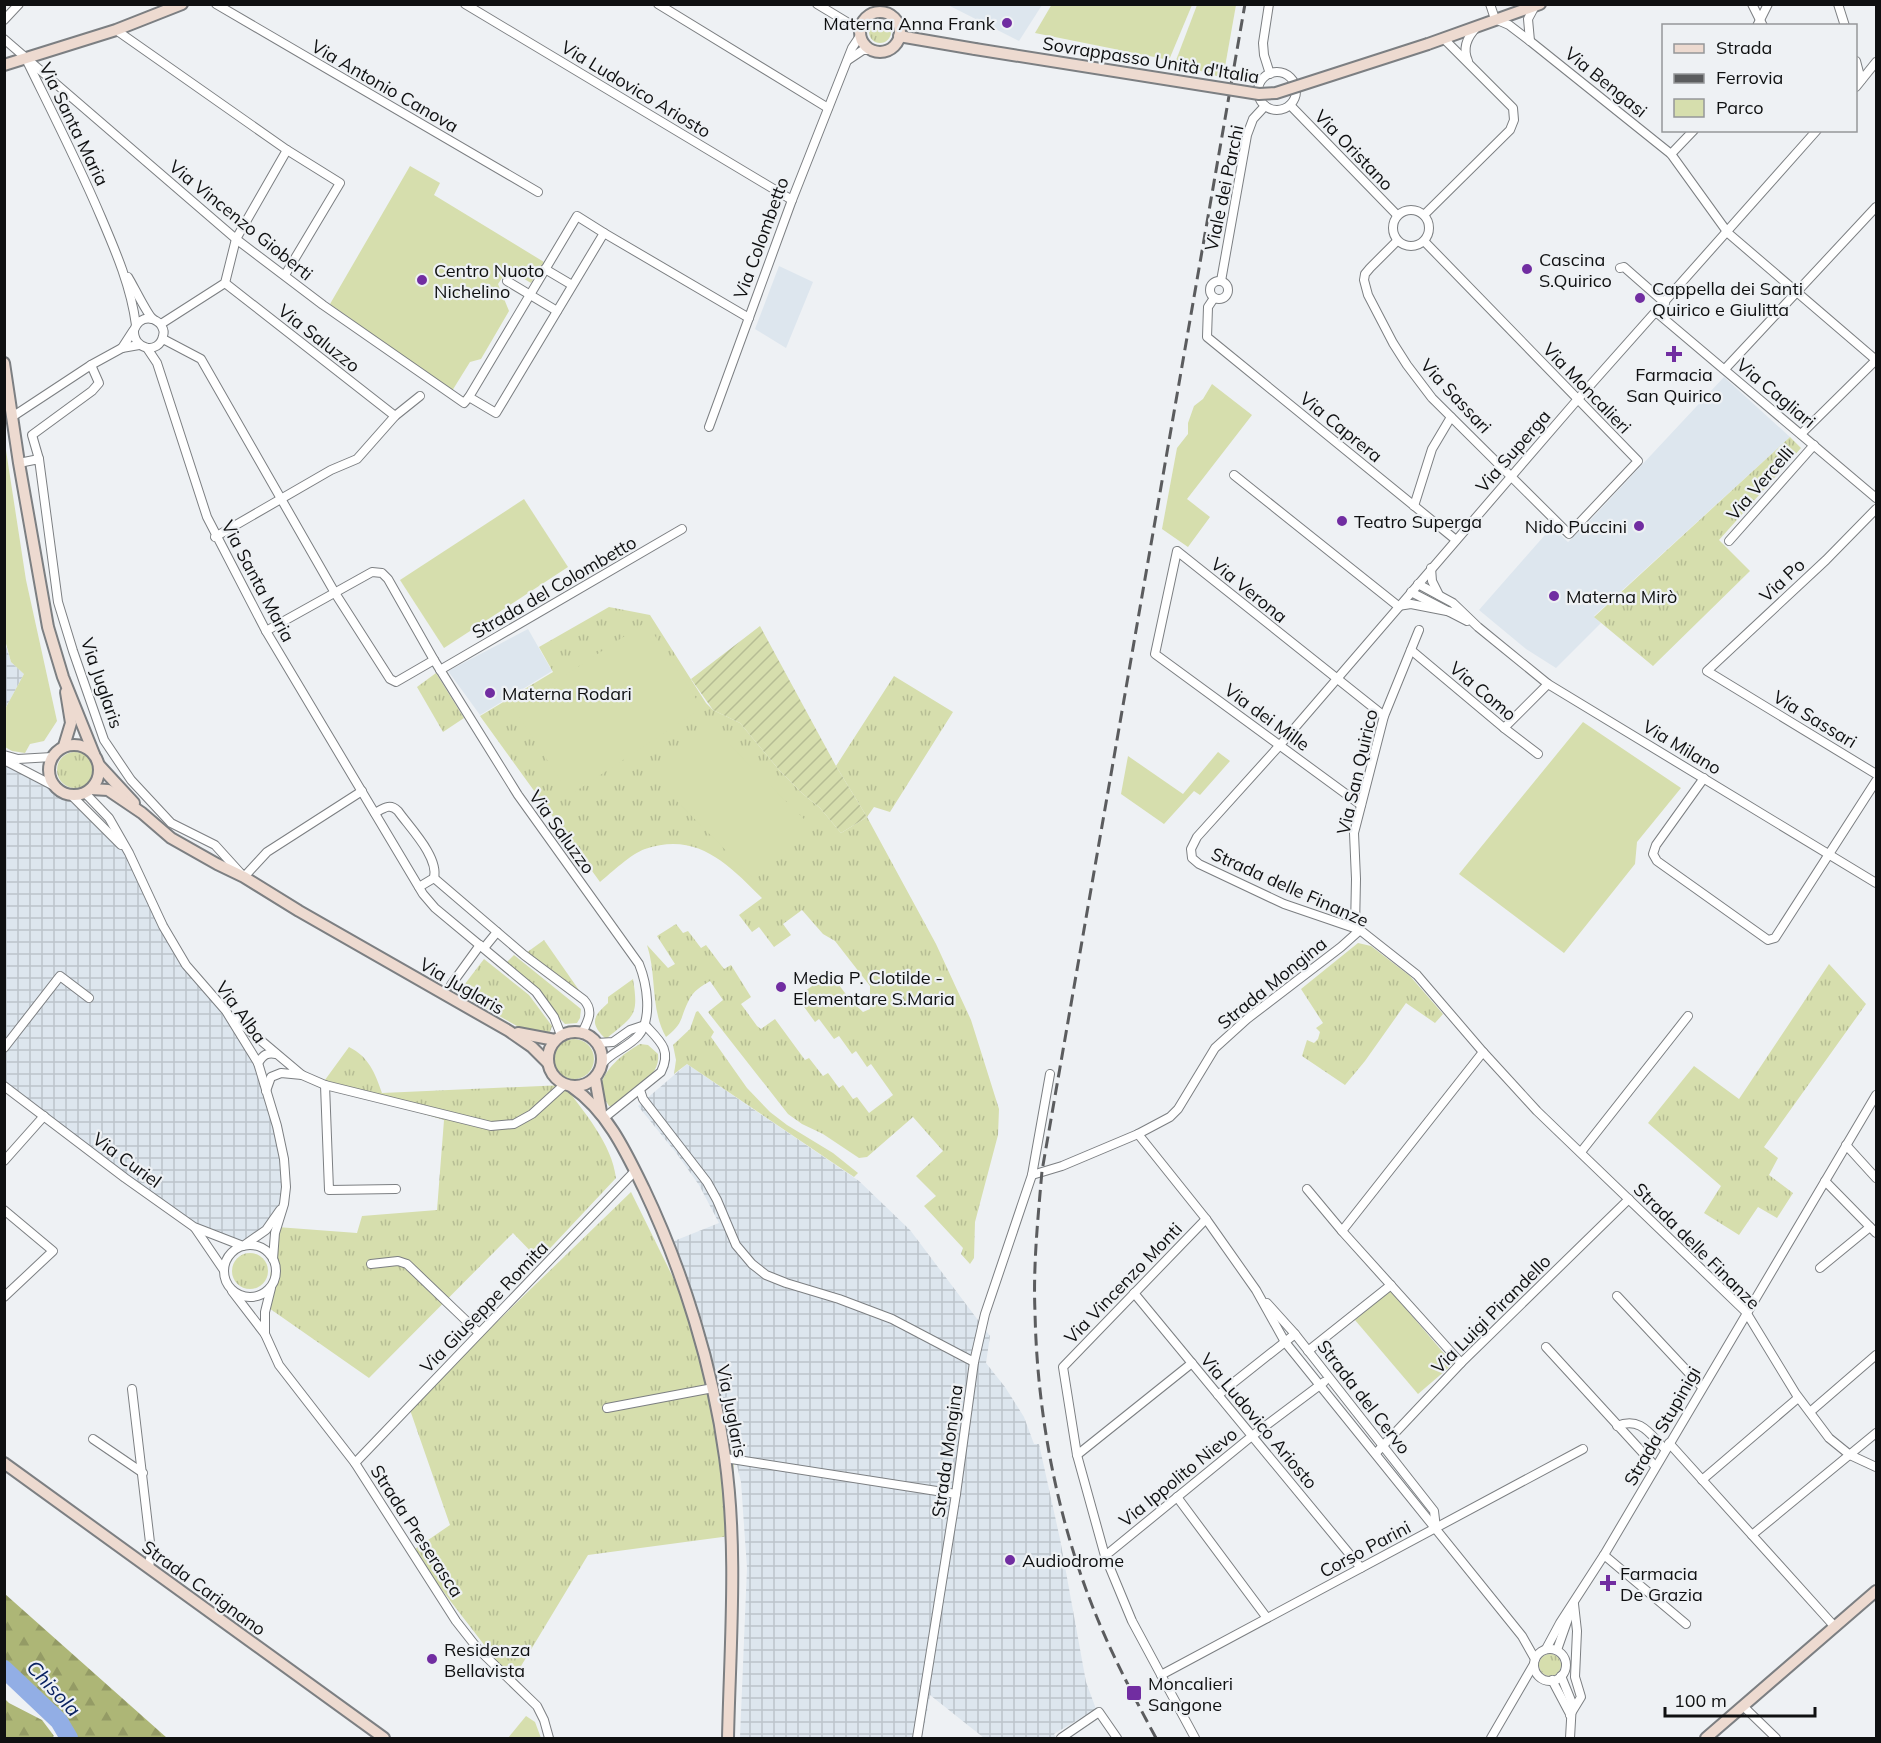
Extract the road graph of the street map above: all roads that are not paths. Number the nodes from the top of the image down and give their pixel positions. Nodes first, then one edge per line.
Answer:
1 (19, 4) edge
2 (182, 4) edge
3 (216, 4) edge
4 (465, 4) edge
5 (658, 4) edge
6 (817, 4) edge
7 (887, 4) edge
8 (1269, 4) edge
9 (1490, 4) edge
10 (1752, 4) edge
11 (1768, 4) edge
12 (1838, 4) edge
13 (1538, 5) edge
14 (873, 9) edge
15 (892, 16) junction
16 (4, 20) edge
17 (1495, 20) junction
18 (1760, 24) edge
19 (1844, 24) edge
20 (1480, 25) junction
21 (116, 30) junction
22 (860, 33) junction
23 (899, 36) junction
24 (4, 39) edge
25 (1444, 39) junction
26 (1530, 41) junction
27 (871, 50) junction
28 (26, 59) junction
29 (847, 61) junction
30 (1876, 62) edge
31 (4, 65) edge
32 (1470, 65) junction
33 (1270, 74) junction
34 (1858, 83) edge
35 (1290, 105) junction
36 (1265, 106) junction
37 (828, 108) junction
38 (1692, 132) edge
39 (1815, 132) edge
40 (287, 150) junction
41 (1671, 154) junction
42 (538, 192) dead end
43 (792, 200) junction
44 (1876, 207) edge
45 (1424, 215) junction
46 (1397, 216) junction
47 (1868, 216) junction
48 (1876, 223) edge
49 (604, 232) junction
50 (1728, 233) junction
51 (236, 239) junction
52 (1397, 241) junction
53 (1424, 241) junction
54 (123, 268) junction
55 (1620, 268) dead end
56 (545, 269) junction
57 (285, 275) junction
58 (507, 281) dead end
59 (1221, 281) junction
60 (225, 283) junction
61 (572, 285) junction
62 (1797, 291) junction
63 (530, 295) junction
64 (1214, 298) junction
65 (1665, 303) junction
66 (557, 311) junction
67 (1656, 312) junction
68 (152, 318) junction
69 (749, 318) junction
70 (161, 324) junction
71 (135, 328) junction
72 (1207, 338) joint
73 (163, 339) junction
74 (143, 347) junction
75 (122, 348) junction
76 (1876, 360) edge
77 (4, 363) edge
78 (91, 365) junction
79 (1725, 369) junction
80 (420, 396) dead end
81 (469, 396) junction
82 (1578, 399) junction
83 (395, 416) junction
84 (12, 417) junction
85 (1451, 417) junction
86 (709, 427) dead end
87 (1801, 434) junction
88 (1814, 445) junction
89 (39, 459) junction
90 (1638, 461) joint
91 (19, 463) junction
92 (1234, 475) dead end
93 (1512, 476) junction
94 (1876, 498) edge
95 (280, 499) junction
96 (1414, 506) junction
97 (1876, 509) edge
98 (682, 529) dead end
99 (215, 537) junction
100 (1456, 540) junction
101 (1729, 541) dead end
102 (1431, 568) junction
103 (1418, 584) junction
104 (1411, 592) junction
105 (335, 593) junction
106 (1440, 596) junction
107 (1398, 606) junction
108 (1452, 612) junction
109 (1478, 627) junction
110 (1419, 630) dead end
111 (266, 631) junction
112 (1411, 650) junction
113 (1155, 654) joint
114 (434, 660) junction
115 (440, 670) junction
116 (1707, 671) joint
117 (63, 677) junction
118 (1335, 679) junction
119 (1548, 684) junction
120 (1384, 716) junction
121 (1504, 728) junction
122 (1280, 745) junction
123 (64, 746) junction
124 (94, 754) junction
125 (1538, 754) dead end
126 (4, 755) edge
127 (52, 757) junction
128 (4, 760) edge
129 (99, 765) junction
130 (1876, 774) edge
131 (1704, 778) junction
132 (1876, 781) edge
133 (54, 786) junction
134 (88, 791) junction
135 (362, 791) junction
136 (71, 795) junction
137 (1361, 805) junction
138 (142, 813) junction
139 (375, 813) junction
140 (1191, 849) joint
141 (129, 853) junction
142 (1830, 855) junction
143 (244, 877) junction
144 (434, 878) junction
145 (1876, 883) edge
146 (419, 887) junction
147 (1357, 929) junction
148 (497, 933) junction
149 (482, 946) junction
150 (451, 985) dead end
151 (89, 998) dead end
152 (226, 1011) junction
153 (1688, 1016) dead end
154 (645, 1025) junction
155 (508, 1031) junction
156 (582, 1033) junction
157 (558, 1037) junction
158 (597, 1043) junction
159 (4, 1048) edge
160 (1483, 1052) junction
161 (278, 1055) junction
162 (547, 1062) junction
163 (258, 1063) junction
164 (601, 1065) junction
165 (1050, 1074) dead end
166 (302, 1075) junction
167 (595, 1078) junction
168 (325, 1085) junction
169 (4, 1086) edge
170 (568, 1086) junction
171 (640, 1090) junction
172 (266, 1091) junction
173 (1876, 1095) edge
174 (603, 1115) junction
175 (44, 1116) junction
176 (1138, 1134) junction
177 (1846, 1145) junction
178 (1581, 1152) junction
179 (4, 1161) edge
180 (635, 1171) junction
181 (1032, 1175) junction
182 (1876, 1178) edge
183 (1825, 1181) junction
184 (396, 1189) dead end
185 (1307, 1189) dead end
186 (1629, 1198) junction
187 (284, 1204) junction
188 (4, 1210) edge
189 (1206, 1219) junction
190 (194, 1227) junction
191 (1870, 1227) junction
192 (1342, 1231) junction
193 (1876, 1233) edge
194 (243, 1246) junction
195 (273, 1259) junction
196 (371, 1264) dead end
197 (1820, 1268) dead end
198 (224, 1269) junction
199 (1391, 1285) junction
200 (271, 1287) junction
201 (1256, 1290) junction
202 (232, 1291) junction
203 (1134, 1293) junction
204 (1617, 1296) dead end
205 (4, 1297) edge
206 (1746, 1312) junction
207 (479, 1333) junction
208 (265, 1334) junction
209 (1295, 1334) junction
210 (1285, 1342) junction
211 (1546, 1347) dead end
212 (1308, 1351) junction
213 (1876, 1355) edge
214 (974, 1362) junction
215 (1192, 1363) junction
216 (1461, 1364) junction
217 (1329, 1378) junction
218 (1320, 1385) junction
219 (1702, 1387) junction
220 (713, 1388) junction
221 (132, 1389) dead end
222 (1218, 1395) junction
223 (1798, 1398) junction
224 (607, 1407) dead end
225 (1810, 1412) junction
226 (1617, 1426) junction
227 (1876, 1433) edge
228 (1252, 1436) junction
229 (93, 1439) dead end
230 (1383, 1446) junction
231 (1667, 1446) junction
232 (1583, 1449) dead end
233 (1376, 1453) junction
234 (1077, 1455) junction
235 (1850, 1455) junction
236 (725, 1458) junction
237 (4, 1463) edge
238 (356, 1463) junction
239 (1655, 1466) junction
240 (1876, 1467) edge
241 (142, 1473) junction
242 (1702, 1480) junction
243 (956, 1494) junction
244 (1178, 1497) junction
245 (1436, 1528) junction
246 (1752, 1535) junction
247 (1604, 1555) junction
248 (1105, 1557) junction
249 (149, 1568) junction
250 (1361, 1568) junction
251 (1876, 1591) edge
252 (1574, 1604) junction
253 (1267, 1618) junction
254 (1686, 1624) dead end
255 (1835, 1627) junction
256 (1528, 1643) junction
257 (1544, 1650) junction
258 (1557, 1650) junction
259 (1535, 1662) junction
260 (1161, 1675) junction
261 (1538, 1675) junction
262 (1561, 1676) junction
263 (1552, 1680) junction
264 (1522, 1685) junction
265 (1743, 1706) junction
266 (1570, 1715) junction
267 (384, 1738) edge
268 (549, 1738) edge
269 (728, 1738) edge
270 (917, 1738) edge
271 (1061, 1738) edge
272 (1117, 1738) edge
273 (1195, 1738) edge
274 (1491, 1738) edge
275 (1570, 1738) edge
276 (1706, 1738) edge
277 (1776, 1738) edge

1 - 16 street
2 - 21 street
3 - 42 street, Via Antonio Canova
4 - 43 street, Via Ludovico Ariosto
5 - 37 street
6 - 22 street
7 - 15 street
8 - 33 street
9 - 17 street
10 - 18 street
11 - 18 street
12 - 19 street
13 - 17 street, Sovrappasso Unità d'Italia
13 - 26 street
14 - 15 street, Via Colombetto
14 - 22 street, Via Colombetto
15 - 23 street
17 - 20 street, Sovrappasso Unità d'Italia
17 - 26 street, Via Bengasi
20 - 25 street, Sovrappasso Unità d'Italia
20 - 32 street
21 - 28 street
21 - 40 street
22 - 27 street
22 - 29 street, Via Colombetto
23 - 25 street, Sovrappasso Unità d'Italia, bridge
23 - 27 street
24 - 28 street, Via Vincenzo Gioberti
25 - 32 street
26 - 41 street, Via Bengasi
27 - 29 street
28 - 31 street
28 - 51 street, Via Vincenzo Gioberti
28 - 54 street, Via Santa Maria
29 - 37 street, Via Colombetto
30 - 34 street
32 - 45 street
33 - 35 street
33 - 36 street
35 - 36 street
35 - 46 street, Via Oristano
36 - 59 street, Viale dei Parchi
37 - 43 street, Via Colombetto
38 - 41 street
39 - 50 street, Via Superga
40 - 51 street
40 - 57 street
41 - 50 street, Via Bengasi
43 - 69 street, Via Colombetto
44 - 47 street
45 - 46 street
45 - 53 street
46 - 52 street
47 - 48 street
47 - 62 street
49 - 56 street
49 - 61 street
49 - 69 street
50 - 62 street, Via Bengasi
50 - 65 street, Via Superga
51 - 57 street, Via Vincenzo Gioberti
51 - 60 street
52 - 53 street
52 - 85 street, Via Sassari
53 - 82 street, Via Moncalieri
54 - 68 street, Via Santa Maria
54 - 71 street, Via Santa Maria
55 - 65 street
56 - 61 street
56 - 63 street
57 - 81 street, Via Vincenzo Gioberti
58 - 63 street
59 - 64 street, Viale dei Parchi
59 - 64 street, Viale dei Parchi
60 - 70 street
60 - 83 street, Via Saluzzo
61 - 66 street
62 - 76 street, Via Bengasi
62 - 79 street
63 - 66 street
63 - 81 street
64 - 72 street, Viale dei Parchi
65 - 67 street, Via Superga
66 - 81 street
67 - 79 street, Via Cagliari
67 - 82 street, Via Superga
68 - 70 street, Via Santa Maria
68 - 71 street
69 - 86 street, Via Colombetto
70 - 73 street
71 - 74 street, Via Santa Maria
71 - 75 street
72 - 96 street, Via Caprera
73 - 74 street
73 - 95 street
74 - 75 street
74 - 99 street, Via Santa Maria
75 - 78 street
76 - 87 street
77 - 84 street, Via Juglaris
78 - 84 street
78 - 89 street, Via Juglaris
79 - 87 street, Via Cagliari
80 - 83 street
82 - 90 street, Via Moncalieri
82 - 93 street, Via Superga
83 - 95 street
84 - 91 street, Via Juglaris
85 - 93 street, Via Sassari
85 - 96 street
87 - 88 street, Via Cagliari
88 - 94 street, Via Cagliari
88 - 101 street, Via Vercelli
89 - 91 street
89 - 143 street, Via Juglaris
90 - 93 street, Via Sassari
91 - 117 street, Via Juglaris
92 - 107 street
93 - 100 street, Via Superga
95 - 99 street
95 - 105 street
96 - 100 street, Via Caprera
97 - 116 street, Via Po
98 - 115 street, Strada del Colombetto
99 - 111 street, Via Santa Maria
100 - 102 street, Via Superga
102 - 103 street, Via Superga
102 - 106 street
103 - 104 street, Via Superga
103 - 106 street, Via Milano
104 - 107 street, Via Superga
104 - 108 street, Via Milano
105 - 111 street, Via Saluzzo
105 - 114 street
105 - 114 street, Via Saluzzo
106 - 109 street, Via Milano
107 - 108 street
107 - 118 street, Via Superga
108 - 109 street, Via Milano
109 - 119 street, Via Milano
110 - 112 street, Via San Quirico
111 - 135 street, Via Santa Maria
112 - 120 street, Via San Quirico
112 - 121 street, Via Como
113 - 118 street, Via Verona
113 - 122 street, Via dei Mille
114 - 115 street, Via Saluzzo
115 - 154 street, Via Saluzzo
116 - 130 street, Via Sassari
117 - 123 street, Via Juglaris
117 - 124 street, Via Juglaris
118 - 120 street, Via Verona
118 - 122 street, Via Superga
119 - 121 street
119 - 131 street, Via Milano
120 - 137 street, Via San Quirico
121 - 125 street, Via Como
122 - 137 street, Via dei Mille
122 - 140 street, Via Superga
123 - 124 street
123 - 127 street
124 - 129 street
126 - 127 street
127 - 133 street
128 - 133 street
129 - 134 street
129 - 138 street, Via Juglaris
131 - 142 street, Via Milano
131 - 142 street
132 - 142 street
133 - 136 street
134 - 136 street
134 - 138 street, Via Juglaris
134 - 141 street, Via Alba
135 - 139 street, Via Santa Maria
135 - 143 street
136 - 141 street, Via Alba
137 - 147 street, Via San Quirico
138 - 143 street, Via Juglaris
139 - 144 street
139 - 146 street, Via Santa Maria
140 - 147 street, Strada delle Finanze
141 - 152 street, Via Alba
142 - 145 street, Via Milano
143 - 155 street, Via Juglaris
144 - 146 street
144 - 148 street
146 - 149 street, Via Santa Maria
147 - 160 street, Strada delle Finanze
147 - 176 street, Strada Mongina
148 - 149 street
148 - 156 street
149 - 150 street
149 - 157 street, Via Santa Maria
151 - 159 street
152 - 161 street
152 - 163 street, Via Alba
153 - 178 street
154 - 158 street
154 - 164 street
154 - 171 street
155 - 157 street, Via Juglaris
155 - 162 street, Via Juglaris
156 - 157 street
156 - 158 street
157 - 162 street
158 - 164 street
160 - 178 street, Strada delle Finanze
160 - 192 street
161 - 163 street
161 - 166 street
162 - 170 street
163 - 172 street, Via Alba
164 - 167 street
165 - 181 street, Strada Mongina
166 - 168 street
166 - 172 street
167 - 170 street
167 - 174 street, Via Juglaris
168 - 170 street
168 - 184 street
169 - 175 street, Via Curiel
170 - 174 street, Via Juglaris
171 - 174 street
171 - 214 street
172 - 187 street, Via Alba
173 - 177 street, Strada Stupinigi
174 - 180 street, Via Juglaris
175 - 179 street
175 - 190 street, Via Curiel
176 - 181 street, Strada Mongina
176 - 189 street, Strada del Cervo
177 - 182 street
177 - 183 street, Strada Stupinigi
178 - 186 street, Strada delle Finanze
180 - 207 street, Via Giuseppe Romita
180 - 220 street, Via Juglaris
181 - 214 street, Strada Mongina
183 - 191 street
183 - 206 street, Strada Stupinigi
185 - 192 street
186 - 206 street, Strada delle Finanze
186 - 216 street, Via Luigi Pirandello
187 - 194 street
187 - 195 street, Via Alba
188 - 205 street
189 - 201 street, Strada del Cervo
189 - 203 street, Via Vincenzo Monti
190 - 194 street, Via Curiel
190 - 198 street, Via Curiel
191 - 193 street
191 - 197 street
192 - 199 street
194 - 195 street
194 - 198 street
195 - 200 street
196 - 207 street
198 - 202 street
199 - 212 street
199 - 216 street
200 - 202 street
200 - 208 street, Strada Preserasca
201 - 209 street, Strada del Cervo
201 - 210 street, Strada del Cervo
202 - 208 street, Strada Preserasca
203 - 215 street, Via Ludovico Ariosto
203 - 234 street, Via Vincenzo Monti
204 - 219 street
206 - 219 street, Strada Stupinigi
206 - 223 street, Strada delle Finanze
207 - 238 street, Via Giuseppe Romita
208 - 238 street, Strada Preserasca
209 - 210 street
209 - 212 street, Strada del Cervo
210 - 218 street, Strada del Cervo
210 - 222 street
211 - 226 street
212 - 217 street, Strada del Cervo
213 - 225 street
214 - 243 street, Strada Mongina
215 - 222 street, Via Ludovico Ariosto
215 - 234 street
216 - 230 street, Via Luigi Pirandello
217 - 218 street, Via Ippolito Nievo
217 - 230 street, Strada del Cervo
218 - 228 street, Via Ippolito Nievo
218 - 233 street, Strada del Cervo
219 - 231 street, Strada Stupinigi
220 - 224 street
220 - 236 street, Via Juglaris
221 - 241 street
222 - 228 street, Via Ludovico Ariosto
223 - 225 street, Strada delle Finanze
223 - 242 street
225 - 235 street, Strada delle Finanze
226 - 231 street
226 - 239 street
227 - 235 street
228 - 244 street, Via Ippolito Nievo
228 - 250 street, Via Ludovico Ariosto
229 - 241 street
230 - 233 street, Via Luigi Pirandello
230 - 245 street, Strada del Cervo
231 - 239 street, Strada Stupinigi
231 - 242 street
232 - 245 street, Corso Parini
233 - 245 street, Strada del Cervo
234 - 248 street
235 - 240 street, Strada delle Finanze
235 - 246 street
236 - 243 street
236 - 269 street, Via Juglaris
237 - 249 street, Strada Carignano
238 - 268 street, Strada Preserasca
239 - 247 street, Strada Stupinigi
241 - 249 street
242 - 246 street
243 - 270 street, Strada Mongina
244 - 248 street, Via Ippolito Nievo
244 - 253 street
245 - 250 street, Corso Parini
245 - 256 street, Strada del Cervo
246 - 255 street
247 - 252 street, Strada Stupinigi
247 - 254 street
248 - 260 street
249 - 267 street, Strada Carignano
250 - 253 street, Corso Parini
251 - 255 street
252 - 257 street, Strada Stupinigi
252 - 258 street, Strada Stupinigi
252 - 266 street
253 - 260 street, Corso Parini
255 - 265 street
256 - 257 street, Strada del Cervo
256 - 259 street, Strada del Cervo
257 - 258 street
257 - 259 street
258 - 262 street
259 - 261 street
259 - 264 street
260 - 273 street
261 - 263 street
261 - 264 street
262 - 263 street
262 - 266 street
263 - 266 street
264 - 274 street
265 - 276 street
265 - 277 street
266 - 275 street
271 - 272 street

